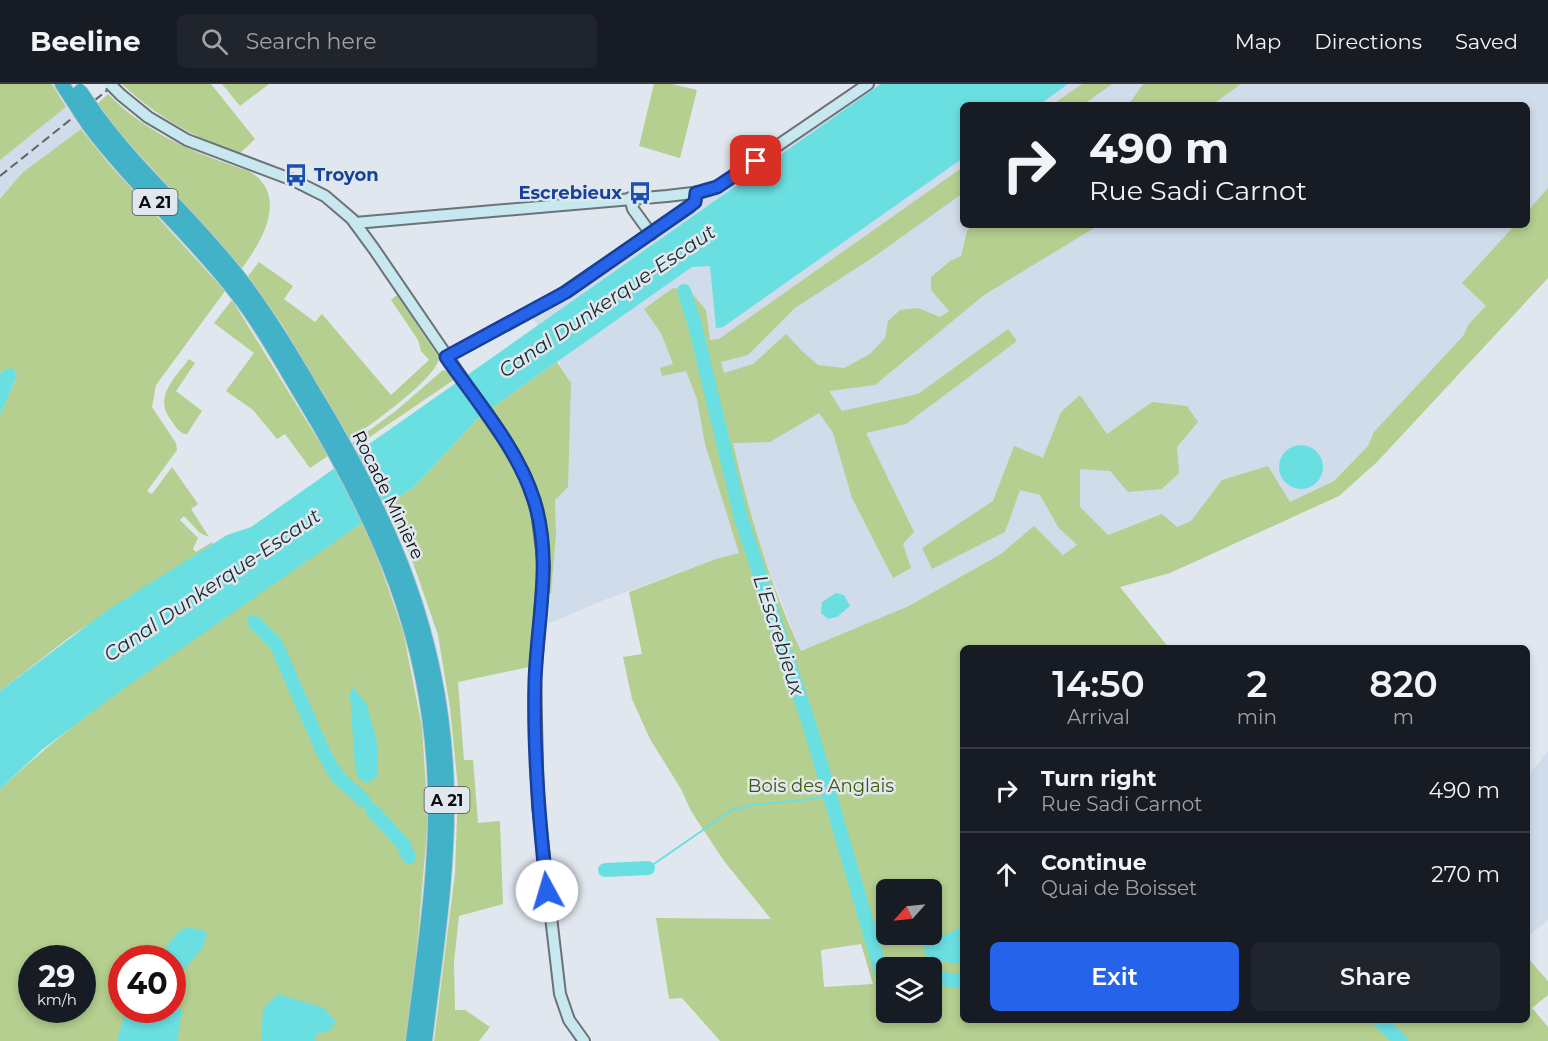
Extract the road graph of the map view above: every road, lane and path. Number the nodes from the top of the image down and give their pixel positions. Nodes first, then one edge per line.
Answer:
1 (62, 84) edge
2 (111, 84) edge
3 (868, 84) edge
4 (855, 89) edge
5 (75, 91) edge
6 (696, 193) junction
7 (630, 198) junction
8 (355, 223) junction
9 (651, 234) junction
10 (448, 360) junction
11 (397, 566) junction
12 (414, 1041) edge
13 (425, 1041) edge
14 (584, 1041) edge

1 - 5 highway, Rocade Minière / A 21
2 - 8 street, bridge
3 - 4 street
4 - 6 street
5 - 11 highway, Rocade Minière / A 21, bridge
6 - 7 street
6 - 9 street
7 - 8 street
7 - 9 street
8 - 10 street
9 - 10 street
10 - 14 street
11 - 12 highway, Rocade Minière / A 21
11 - 13 highway, Rocade Minière / A 21

